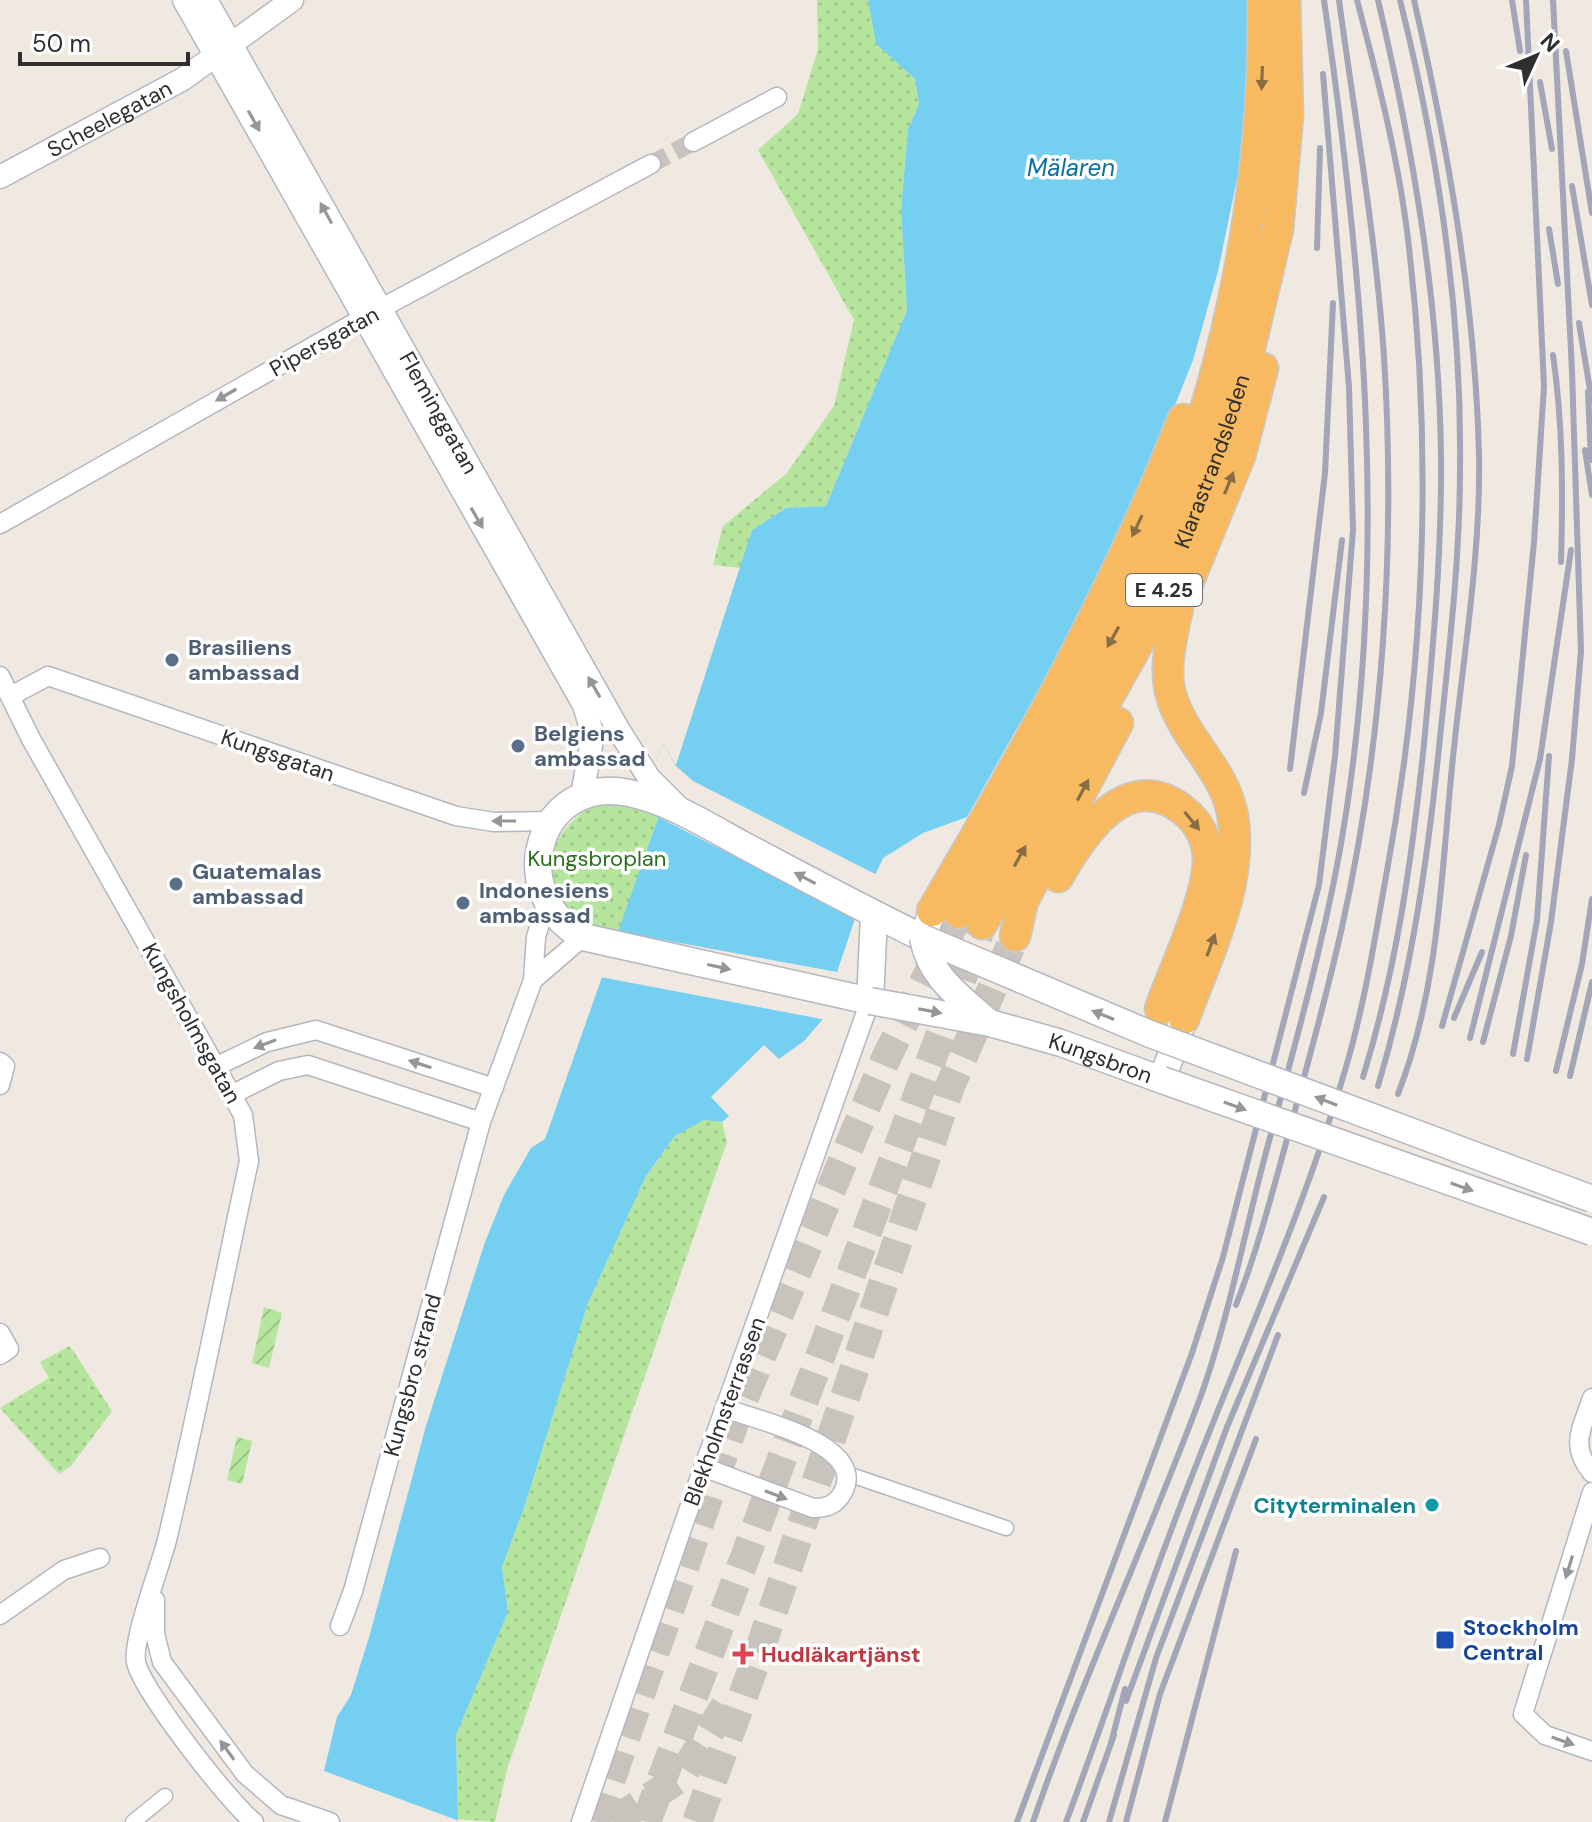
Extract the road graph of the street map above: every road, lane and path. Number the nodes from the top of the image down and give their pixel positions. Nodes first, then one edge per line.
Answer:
1 (184, 0) edge
2 (206, 0) edge
3 (292, 0) edge
4 (1263, 0) edge
5 (1285, 0) edge
6 (222, 48) junction
7 (777, 97) dead end
8 (693, 142) tunnel mouth
9 (651, 164) tunnel mouth
10 (0, 177) edge
11 (1278, 229) junction
12 (371, 314) junction
13 (1221, 356) junction
14 (0, 524) edge
15 (1178, 607) junction
16 (0, 676) edge
17 (11, 696) junction
18 (645, 787) junction
19 (582, 795) junction
20 (552, 821) junction
21 (546, 904) junction
22 (874, 915) junction
23 (949, 921) junction
24 (588, 939) junction
25 (533, 980) junction
26 (870, 1001) junction
27 (990, 1023) junction
28 (1167, 1026) junction
29 (316, 1030) junction
30 (0, 1062) edge
31 (308, 1065) junction
32 (217, 1066) junction
33 (1136, 1070) junction
34 (1162, 1080) junction
35 (0, 1085) edge
36 (494, 1088) junction
37 (233, 1094) junction
38 (481, 1122) junction
39 (1399, 1129) junction
40 (1388, 1162) junction
41 (1592, 1199) edge
42 (1592, 1232) edge
43 (0, 1333) edge
44 (0, 1355) edge
45 (1592, 1398) edge
46 (724, 1408) junction
47 (703, 1467) junction
48 (1592, 1473) edge
49 (848, 1474) junction
50 (1592, 1492) edge
51 (1006, 1528) dead end
52 (100, 1558) dead end
53 (155, 1589) junction
54 (0, 1615) edge
55 (340, 1626) dead end
56 (1592, 1751) edge
57 (165, 1796) dead end
58 (133, 1822) edge
59 (254, 1822) edge
60 (330, 1822) edge
61 (581, 1822) edge

1 - 6 street, Fleminggatan
2 - 6 street, Fleminggatan
3 - 6 street, Scheelegatan
4 -> 13 highway, Klarastrandsleden / E 4.25
5 - 11 highway, Klarastrandsleden / E 4.25
6 - 10 street, Scheelegatan
6 - 12 street, Fleminggatan
7 - 8 street
9 - 12 street, Pipersgatan
15 -> 11 highway
23 -> 11 highway, Klarastrandsleden / E 4.25
12 -> 14 street, Pipersgatan
18 -> 12 street, Fleminggatan
12 -> 19 street, Fleminggatan
13 -> 23 highway
13 -> 23 highway, Klarastrandsleden / E 4.25
28 -> 15 highway
15 - 28 highway
16 - 17 street, Kungsholmsgatan
20 -> 17 street, Kungsgatan
17 - 32 street, Kungsholmsgatan
18 - 19 main road
22 -> 18 main road, Kungsbron
19 - 20 main road
20 - 21 main road
21 - 24 main road
21 - 25 street
22 - 23 main road, Kungsbron
22 - 26 main road
23 - 27 main road, bridge
28 -> 23 main road, Kungsbron, bridge
24 - 25 street
24 -> 26 main road, Kungsbron
25 - 36 street
26 -> 27 main road, Kungsbron, bridge
26 - 46 street, Blekholmsterrassen, bridge
27 - 33 main road, Kungsbron
28 - 33 main road
28 - 34 main road
39 -> 28 main road, Kungsbron, bridge
29 - 31 street
29 -> 32 street
36 -> 29 street
30 - 35 street
31 - 37 street
31 - 38 street
32 - 37 street, Kungsholmsgatan
33 - 34 main road, Kungsbron
34 -> 40 main road, Kungsbron, bridge
36 - 38 street, Kungsbro strand
37 - 53 street, Kungsholmsgatan
38 - 55 street, Kungsbro strand
39 - 40 main road
39 - 41 main road, Kungsbron, bridge
40 -> 42 main road, Kungsbron, bridge
43 - 44 street
45 - 48 street
46 - 47 street, Blekholmsterrassen, bridge
46 - 49 street, bridge
47 -> 49 street, bridge
47 - 61 street, Blekholmsterrassen, bridge
49 - 51 street
50 -> 56 street
52 - 54 street
53 - 59 street, Kungsholmsgatan
60 -> 53 street, Kungsholmsgatan
57 - 58 street

